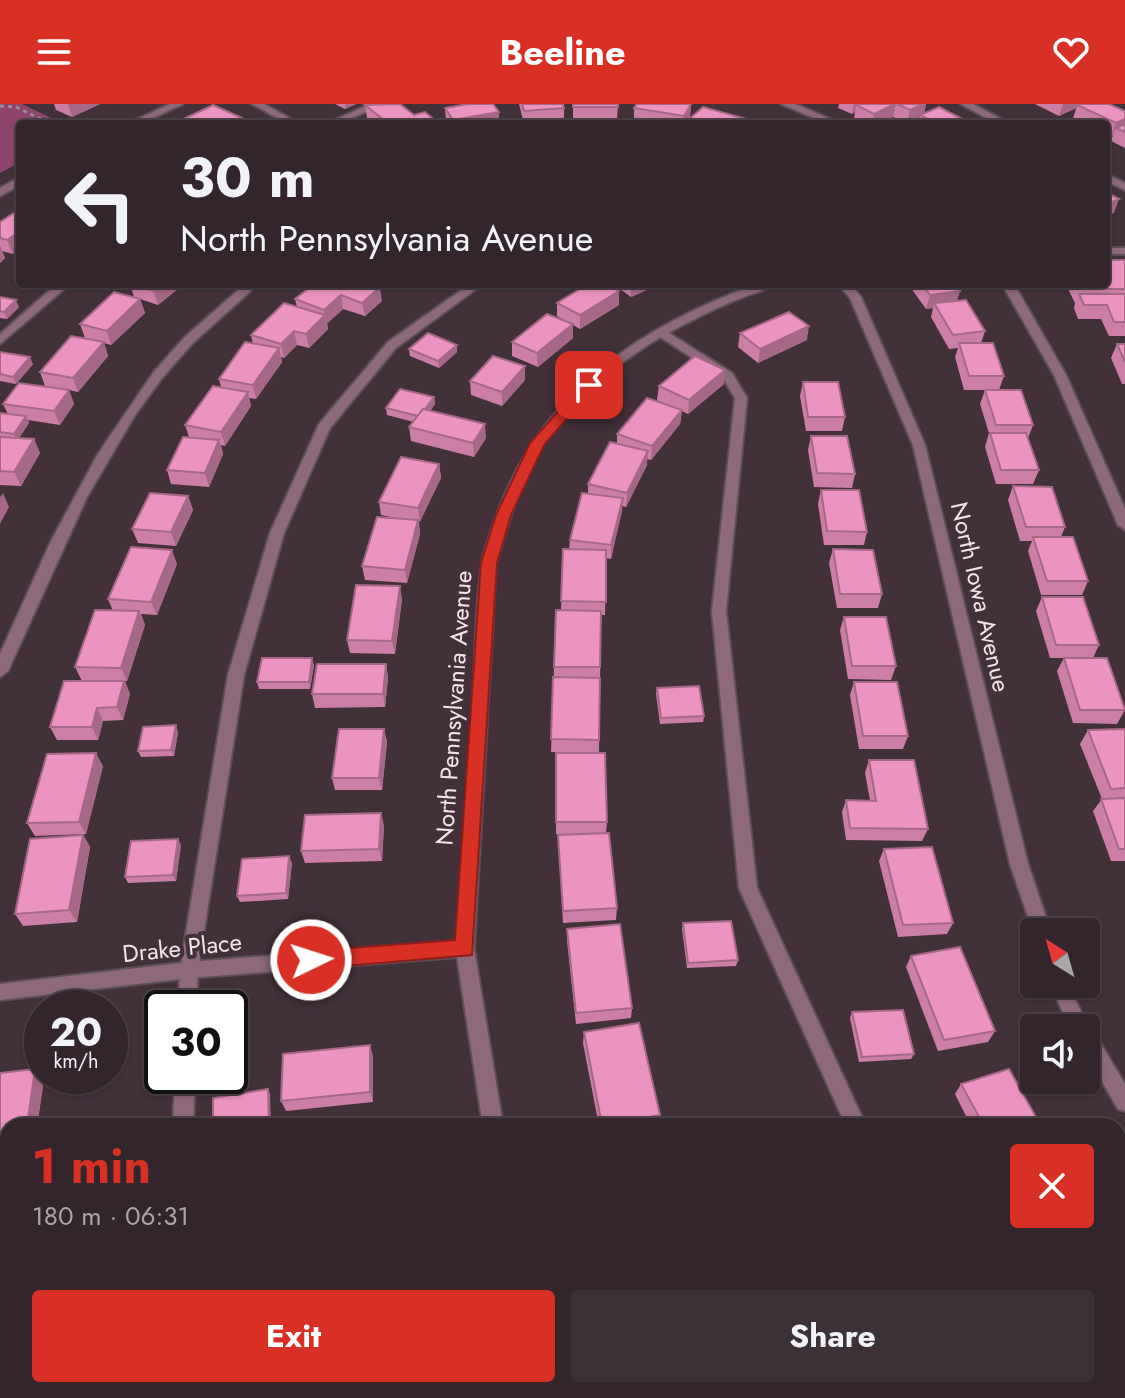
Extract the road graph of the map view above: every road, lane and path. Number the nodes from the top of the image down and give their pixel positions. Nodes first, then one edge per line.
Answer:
1 (178, 104) edge
2 (257, 104) edge
3 (378, 104) edge
4 (786, 104) edge
5 (966, 104) edge
6 (0, 106) edge
7 (43, 120) edge
8 (141, 120) edge
9 (287, 120) edge
10 (340, 120) edge
11 (827, 120) edge
12 (997, 120) edge
13 (59, 288) edge
14 (248, 288) edge
15 (471, 288) edge
16 (758, 288) edge
17 (847, 288) edge
18 (1010, 288) edge
19 (661, 332) junction
20 (0, 340) edge
21 (1125, 525) edge
22 (0, 671) edge
23 (1037, 918) edge
24 (465, 948) junction
25 (189, 970) junction
26 (188, 990) edge
27 (0, 992) edge
28 (1100, 1060) edge
29 (184, 1094) edge
30 (1125, 1102) edge
31 (183, 1118) edge
32 (492, 1118) edge
33 (852, 1118) edge

1 - 8 street
2 - 9 street
3 - 10 street
4 - 11 street
5 - 12 street
6 - 7 path
13 - 20 street
14 - 22 street
15 - 25 street
16 - 19 street, North Pennsylvania Avenue
17 - 23 street, North Iowa Avenue
18 - 21 street
19 - 24 street, North Pennsylvania Avenue
19 - 33 street
24 - 25 street, Drake Place
24 - 32 street, North Pennsylvania Avenue
25 - 26 street
25 - 27 street, Drake Place
28 - 30 street
29 - 31 street

